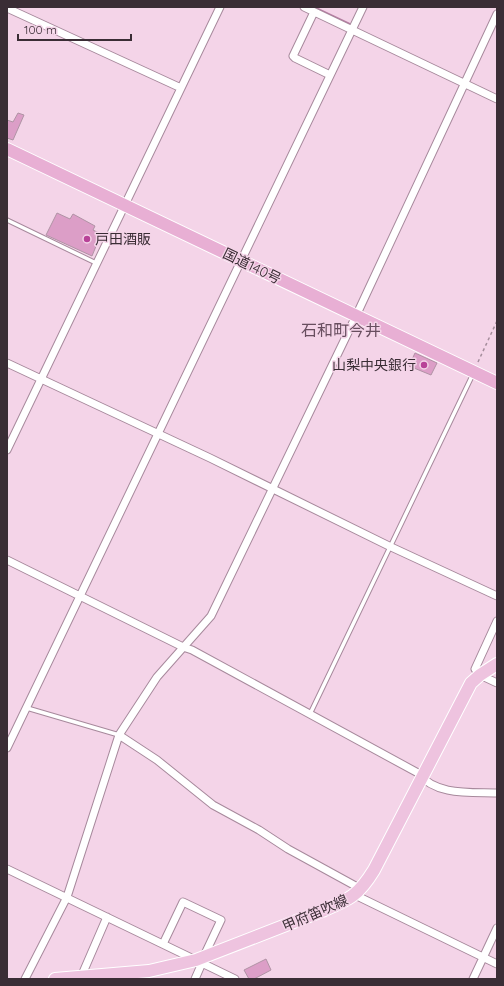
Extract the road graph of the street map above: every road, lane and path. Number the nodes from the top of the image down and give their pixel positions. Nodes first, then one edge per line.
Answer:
1 (220, 7) edge
2 (304, 7) edge
3 (363, 7) edge
4 (7, 8) edge
5 (314, 12) junction
6 (497, 14) edge
7 (352, 30) junction
8 (330, 75) junction
9 (465, 83) junction
10 (180, 88) junction
11 (497, 99) edge
12 (7, 149) edge
13 (125, 205) junction
14 (7, 220) edge
15 (241, 261) junction
16 (96, 263) junction
17 (356, 316) junction
18 (497, 320) edge
19 (7, 363) edge
20 (474, 372) junction
21 (40, 378) junction
22 (497, 383) edge
23 (158, 434) junction
24 (7, 450) edge
25 (272, 489) junction
26 (389, 546) junction
27 (7, 560) edge
28 (80, 596) junction
29 (497, 596) edge
30 (497, 621) edge
31 (183, 647) junction
32 (497, 664) edge
33 (480, 675) junction
34 (497, 683) edge
35 (27, 708) junction
36 (310, 714) junction
37 (119, 735) junction
38 (7, 748) edge
39 (423, 779) junction
40 (497, 793) edge
41 (7, 869) edge
42 (358, 892) junction
43 (67, 897) junction
44 (107, 917) junction
45 (497, 928) edge
46 (163, 944) junction
47 (483, 957) junction
48 (201, 961) junction
49 (497, 964) edge
50 (81, 977) junction
51 (100, 977) edge
52 (25, 979) edge
53 (55, 979) edge
54 (195, 979) edge
55 (235, 979) edge
56 (472, 979) edge

1 - 10 street
2 - 5 street
3 - 7 street
4 - 10 street
5 - 7 street
5 - 8 street
6 - 9 street
7 - 8 street
7 - 9 street
8 - 15 street
9 - 11 street
9 - 17 street
10 - 13 street
12 - 13 highway, 国道140号
13 - 15 highway, 国道140号
13 - 16 street
14 - 16 lane
15 - 17 highway, 国道140号
15 - 23 street
16 - 21 street
17 - 20 highway, 国道140号
17 - 25 street
18 - 20 path
19 - 21 street
20 - 22 highway, 国道140号
20 - 26 lane
21 - 23 street
21 - 24 street
23 - 25 street
23 - 28 street
25 - 26 street
25 - 31 street
26 - 29 street
26 - 36 lane
27 - 28 street
28 - 31 street
28 - 35 street
30 - 33 street
31 - 36 street
31 - 37 street
32 - 33 main road, 甲府笛吹線
33 - 34 street
33 - 39 main road, 甲府笛吹線
35 - 37 lane
35 - 38 street
36 - 39 street
37 - 42 street
37 - 43 street
39 - 40 street
39 - 42 main road, 甲府笛吹線
41 - 43 street
42 - 47 street
42 - 48 main road, 甲府笛吹線
43 - 44 street
43 - 52 street
44 - 46 street
44 - 50 street
45 - 47 street
46 - 48 street
46 - 48 street
47 - 49 street
47 - 56 street
48 - 51 main road, 甲府笛吹線
48 - 54 street
48 - 55 street
50 - 51 main road, 甲府笛吹線
50 - 53 main road, 甲府笛吹線

